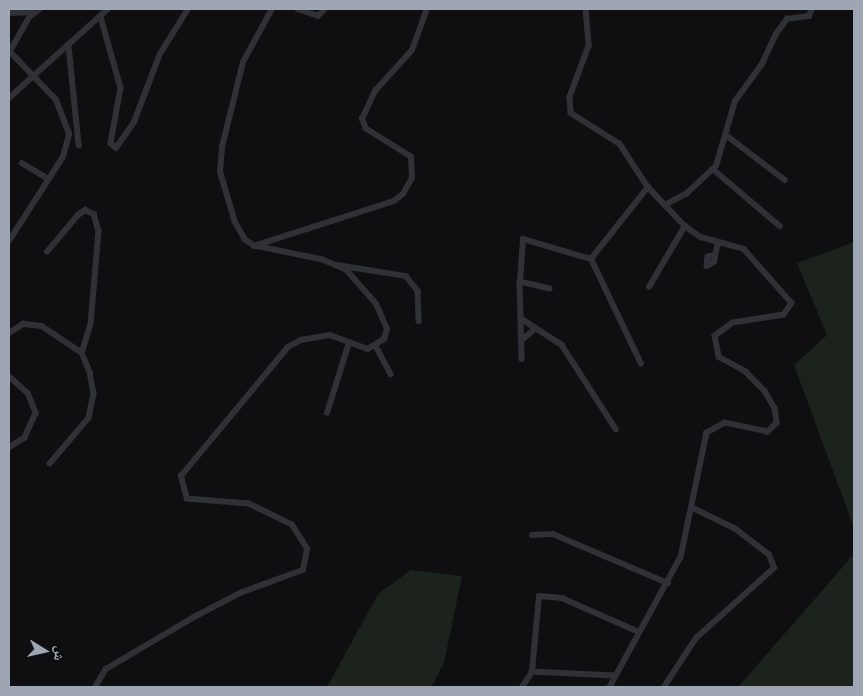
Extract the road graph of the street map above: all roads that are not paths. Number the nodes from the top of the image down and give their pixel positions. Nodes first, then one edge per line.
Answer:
1 (40, 9) edge
2 (108, 9) edge
3 (188, 9) edge
4 (272, 9) edge
5 (298, 9) edge
6 (325, 9) edge
7 (426, 9) edge
8 (586, 9) edge
9 (812, 9) edge
10 (34, 12) junction
11 (9, 13) edge
12 (101, 17) junction
13 (69, 46) junction
14 (9, 52) edge
15 (32, 77) junction
16 (9, 98) edge
17 (726, 135) junction
18 (79, 145) dead end
19 (22, 163) dead end
20 (713, 169) junction
21 (49, 179) junction
22 (785, 180) dead end
23 (648, 187) junction
24 (665, 205) junction
25 (685, 226) junction
26 (780, 226) dead end
27 (9, 241) edge
28 (718, 242) junction
29 (254, 246) junction
30 (47, 252) dead end
31 (715, 255) dead end
32 (591, 259) junction
33 (337, 265) junction
34 (520, 282) junction
35 (649, 287) dead end
36 (550, 289) dead end
37 (522, 319) junction
38 (419, 321) dead end
39 (536, 328) junction
40 (9, 333) edge
41 (522, 340) junction
42 (349, 343) junction
43 (376, 346) junction
44 (82, 353) junction
45 (522, 359) dead end
46 (641, 364) dead end
47 (391, 374) dead end
48 (9, 376) edge
49 (326, 413) dead end
50 (616, 429) dead end
51 (9, 448) edge
52 (50, 464) dead end
53 (692, 508) junction
54 (532, 535) dead end
55 (668, 583) junction
56 (639, 632) junction
57 (532, 672) junction
58 (615, 676) junction
59 (95, 687) edge
60 (522, 687) edge
61 (610, 687) edge
62 (664, 687) edge

1 - 10 street
2 - 12 street
3 - 12 street
4 - 29 street
5 - 6 street
7 - 29 street
8 - 23 street
9 - 17 street
10 - 11 street
10 - 14 street
12 - 13 street
13 - 15 street
13 - 18 street
14 - 15 street
15 - 16 street
15 - 21 street
17 - 20 street
17 - 22 street
19 - 21 street
20 - 24 street
20 - 26 street
21 - 27 street
23 - 24 street
23 - 32 street
24 - 25 street
25 - 28 street
25 - 35 street
28 - 31 street
28 - 53 street
29 - 33 street
30 - 44 street
32 - 34 street
32 - 46 street
33 - 38 street
33 - 43 street
34 - 36 street
34 - 37 street
37 - 39 street
37 - 41 street
39 - 41 street
39 - 50 street
40 - 44 street
41 - 45 street
42 - 43 street
42 - 49 street
42 - 59 street
43 - 47 street
44 - 52 street
48 - 51 street
53 - 55 street
53 - 62 street
54 - 55 street
55 - 56 street
56 - 57 street
56 - 58 street
57 - 58 street
57 - 60 street
58 - 61 street

